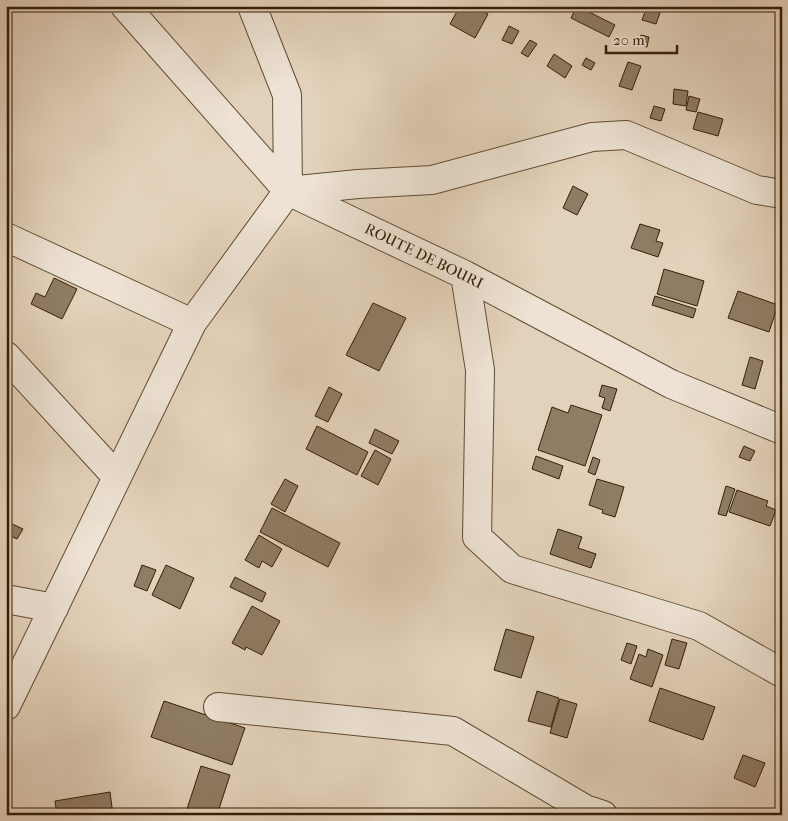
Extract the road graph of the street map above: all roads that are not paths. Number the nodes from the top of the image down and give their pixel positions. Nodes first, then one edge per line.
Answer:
1 (126, 6) edge
2 (252, 6) edge
3 (288, 191) junction
4 (782, 194) edge
5 (6, 238) edge
6 (465, 274) junction
7 (192, 324) junction
8 (6, 356) edge
9 (782, 430) edge
10 (117, 477) junction
11 (6, 599) edge
12 (54, 608) junction
13 (782, 673) edge
14 (6, 706) edge
15 (218, 707) dead end
16 (603, 815) edge

1 - 3 street, ROUTE DE BOURI
2 - 3 street
3 - 4 street
3 - 6 street, ROUTE DE BOURI
3 - 7 street
5 - 7 street
6 - 9 street, ROUTE DE BOURI
6 - 13 street
7 - 10 street
8 - 10 street
10 - 12 street
11 - 12 street
12 - 14 street
15 - 16 street

